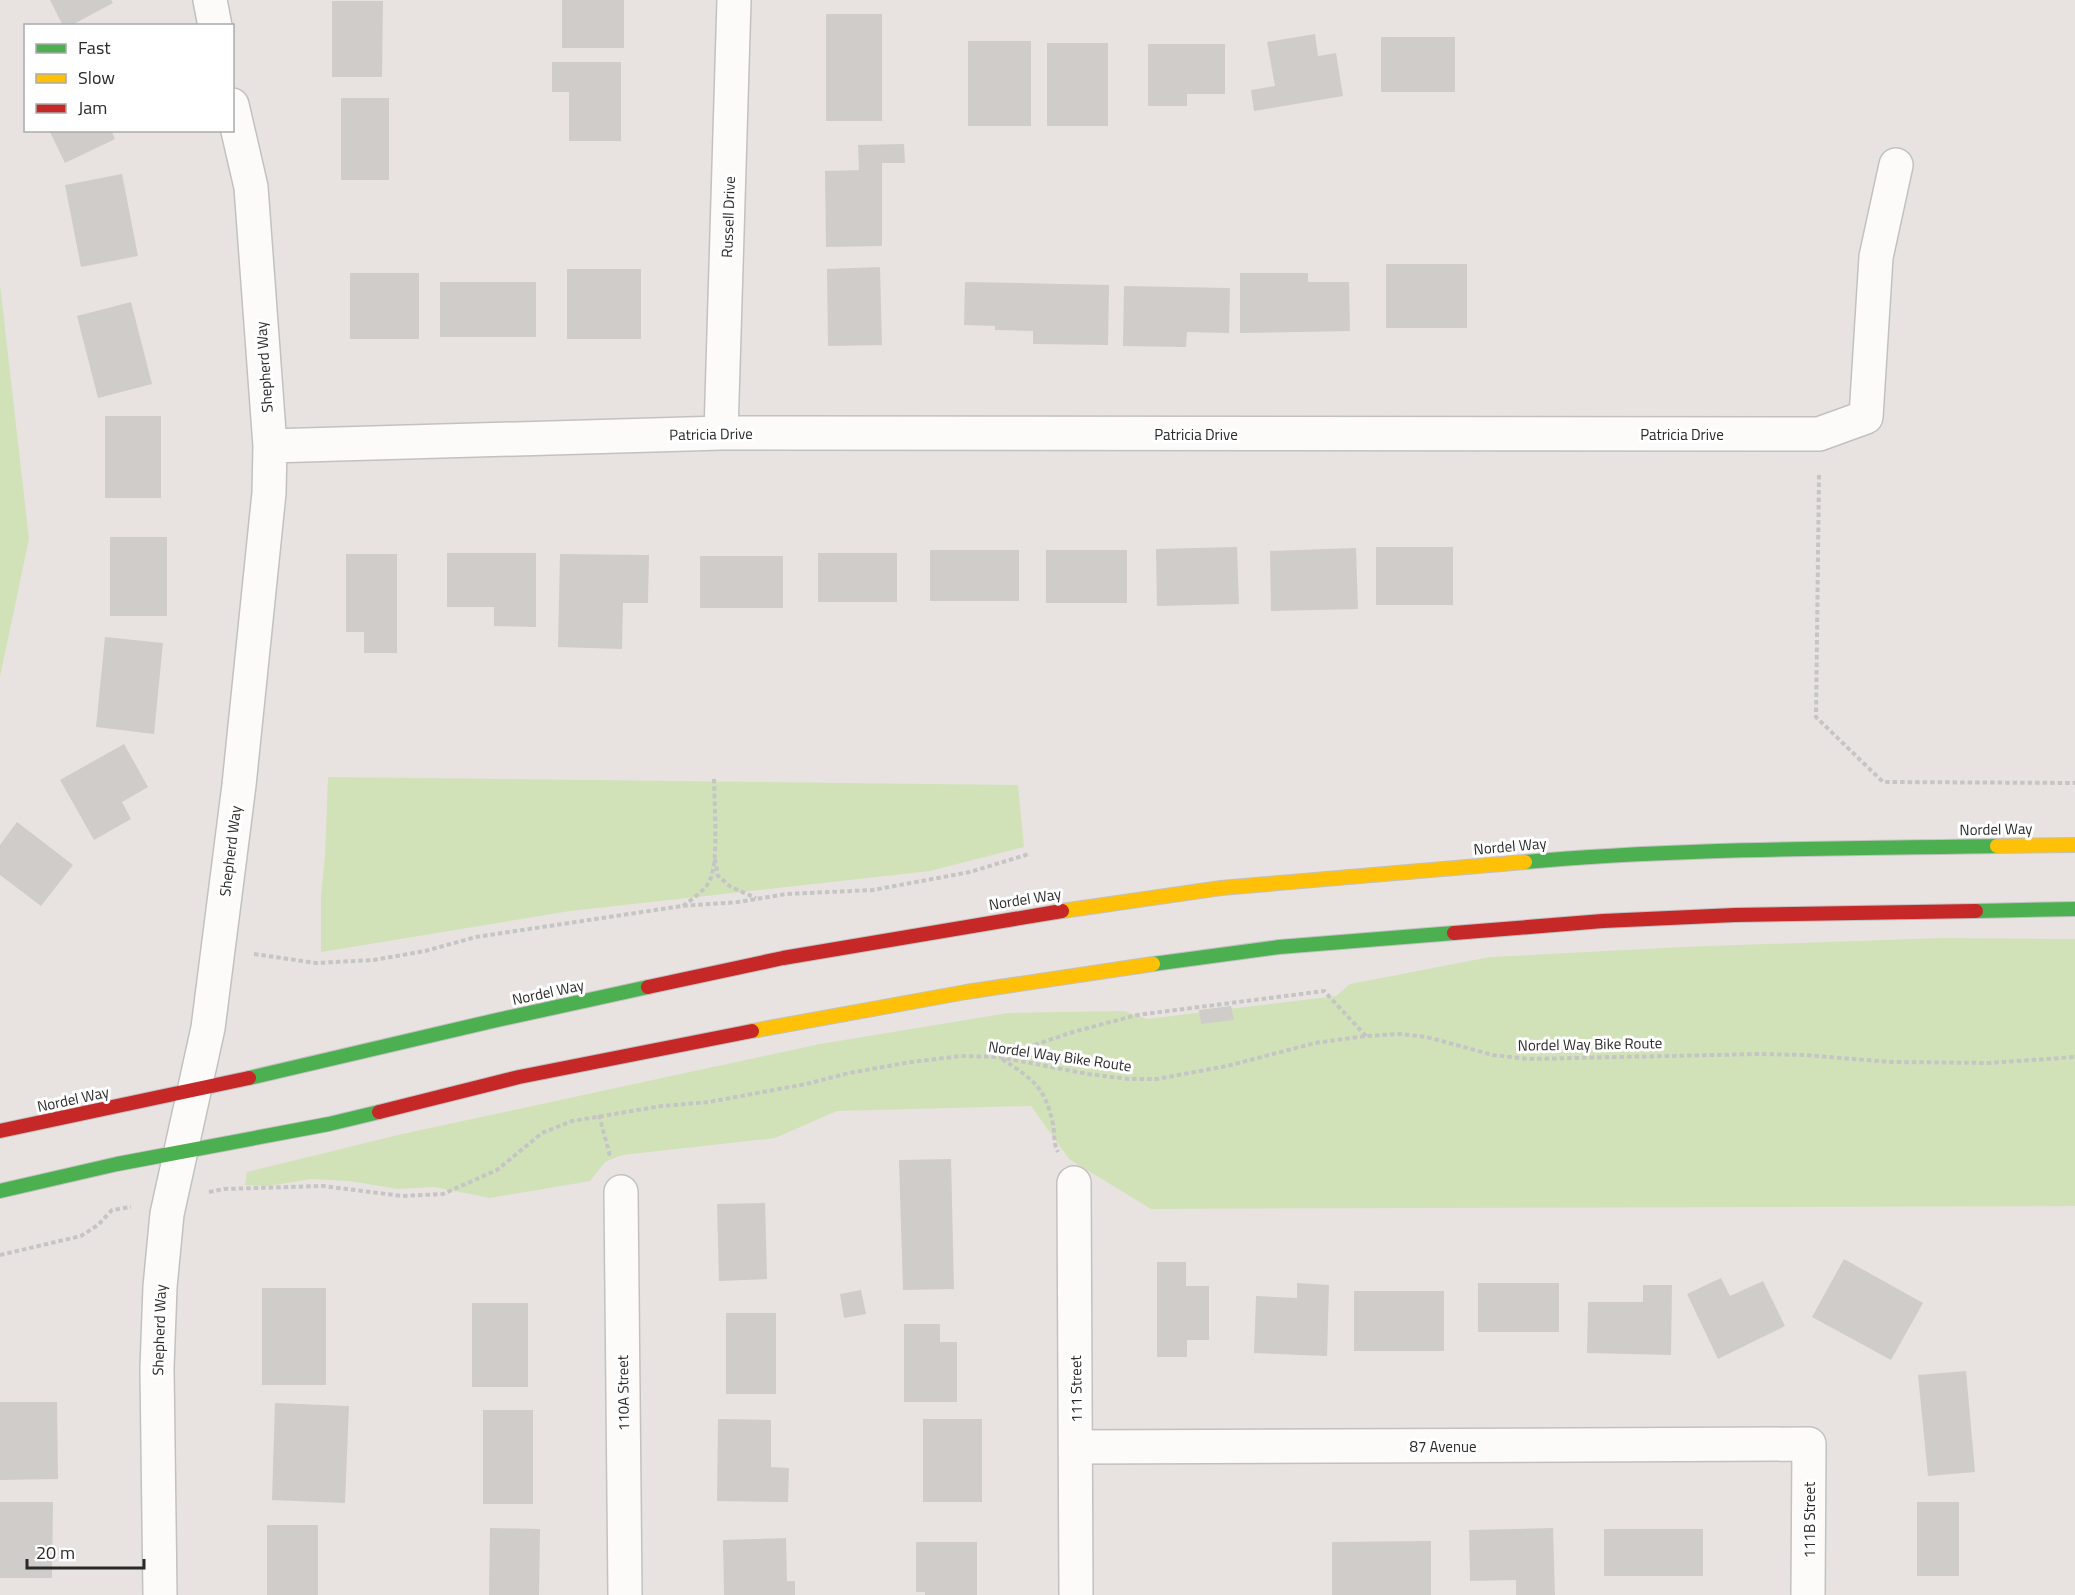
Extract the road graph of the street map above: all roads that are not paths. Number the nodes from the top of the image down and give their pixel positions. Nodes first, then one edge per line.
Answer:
1 (210, 0) edge
2 (734, 0) edge
3 (215, 24) edge
4 (234, 114) edge
5 (1896, 165) dead end
6 (721, 434) junction
7 (270, 446) junction
8 (2075, 845) edge
9 (2075, 909) edge
10 (195, 1091) junction
11 (0, 1131) edge
12 (182, 1153) junction
13 (1074, 1183) road end
14 (0, 1191) edge
15 (621, 1192) road end
16 (1809, 1444) joint
17 (1077, 1448) junction
18 (160, 1595) edge
19 (625, 1595) edge
20 (1076, 1595) edge
21 (1808, 1595) edge

1 - 3 street
2 - 6 street, Russell Drive
4 - 7 street, Shepherd Way
5 - 6 street, Patricia Drive
6 - 7 street, Patricia Drive
7 - 10 street, Shepherd Way
8 - 10 main road, Nordel Way
9 - 12 main road
10 - 11 main road, Nordel Way
10 - 12 street, Shepherd Way
12 - 14 main road
12 - 18 street, Shepherd Way
13 - 17 street, 111 Street
15 - 19 street, 110A Street
16 - 17 street, 87 Avenue
16 - 21 street, 111B Street
17 - 20 street, 111 Street

